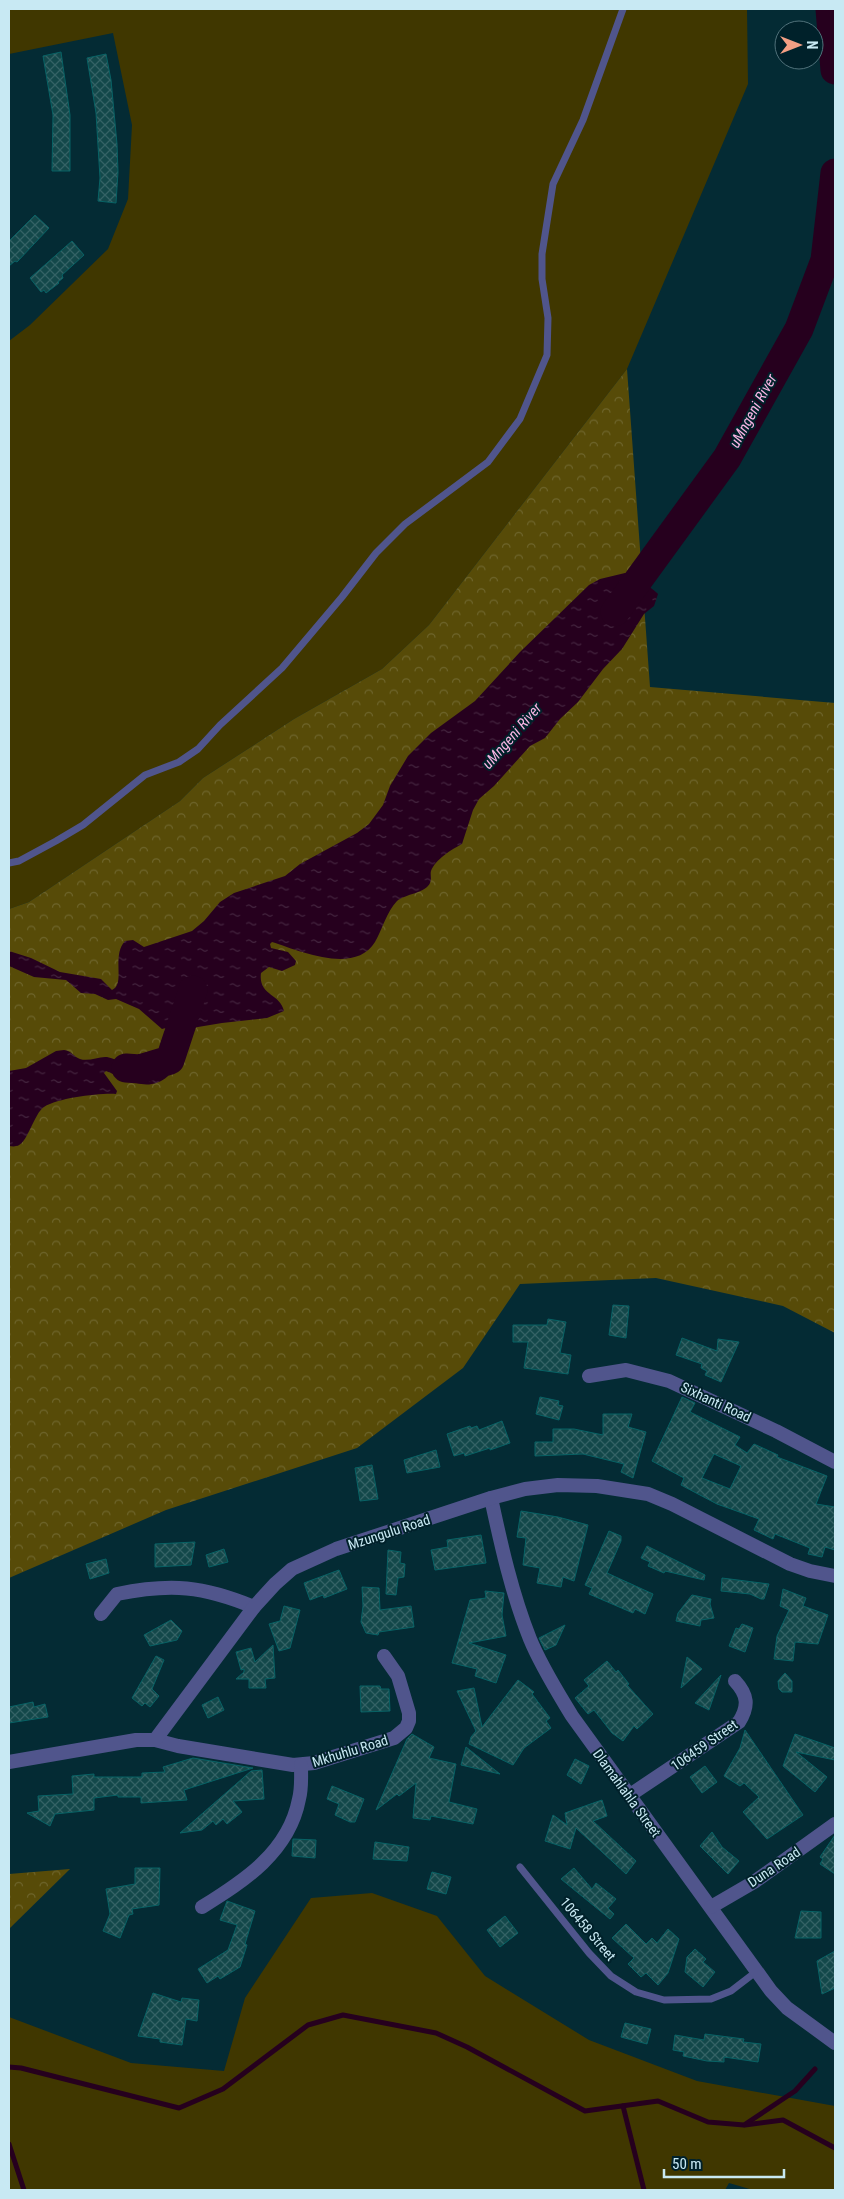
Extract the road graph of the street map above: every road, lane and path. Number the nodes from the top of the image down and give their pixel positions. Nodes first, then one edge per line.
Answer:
1 (623, 9) edge
2 (9, 863) edge
3 (589, 1376) dead end
4 (835, 1462) edge
5 (491, 1498) junction
6 (835, 1576) edge
7 (254, 1608) junction
8 (101, 1614) dead end
9 (384, 1656) dead end
10 (735, 1681) dead end
11 (155, 1740) junction
12 (9, 1762) edge
13 (301, 1765) junction
14 (630, 1795) junction
15 (835, 1824) edge
16 (520, 1867) dead end
17 (202, 1907) dead end
18 (711, 1907) junction
19 (757, 1971) junction
20 (835, 2043) edge

1 - 2 lane
3 - 4 street, Sixhanti Road
5 - 6 street, Mzungulu Road
5 - 7 street, Mzungulu Road
5 - 14 street, Dlamahlahla Street
7 - 8 street
7 - 11 street, Mzungulu Road
9 - 13 street, Mkhuhlu Road
10 - 14 street, 106459 Street
11 - 12 street
11 - 13 street, Mkhuhlu Road
13 - 17 street
14 - 18 street, Dlamahlahla Street
15 - 18 street, Duna Road
16 - 19 lane, 106458 Street
18 - 19 street, Dlamahlahla Street
19 - 20 street, Dlamahlahla Street

